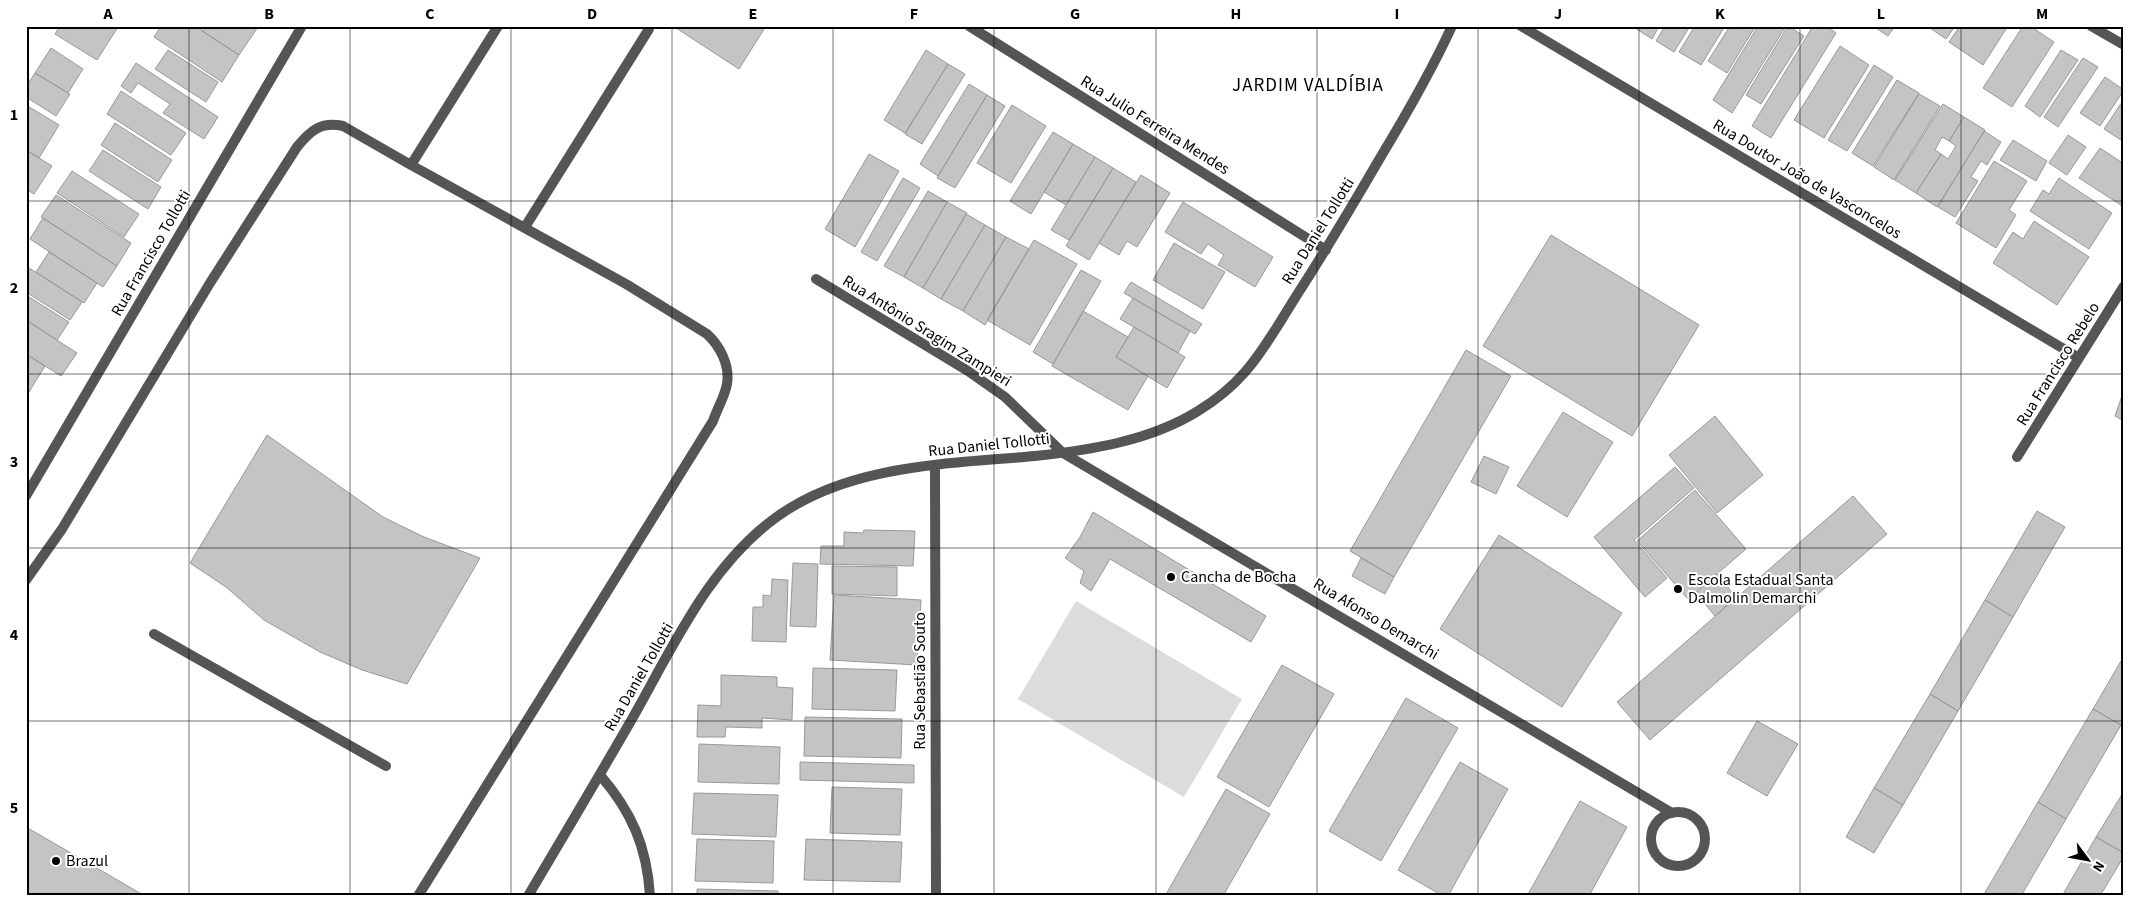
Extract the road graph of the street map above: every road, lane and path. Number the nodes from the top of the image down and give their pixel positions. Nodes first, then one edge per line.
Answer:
1 (302, 26) edge
2 (498, 26) edge
3 (969, 26) edge
4 (1452, 26) edge
5 (1521, 26) edge
6 (2091, 26) edge
7 (649, 29) dead end
8 (2124, 45) edge
9 (412, 165) junction
10 (525, 227) junction
11 (1326, 250) junction
12 (816, 280) dead end
13 (2124, 286) edge
14 (2078, 358) junction
15 (1063, 453) junction
16 (2018, 457) dead end
17 (935, 466) junction
18 (26, 496) edge
19 (26, 580) edge
20 (154, 634) dead end
21 (386, 766) dead end
22 (600, 775) junction
23 (1672, 813) junction
24 (418, 896) edge
25 (528, 896) edge
26 (650, 896) edge
27 (936, 896) edge

1 - 18 street, Rua Francisco Tollotti
2 - 9 street
3 - 11 street, Rua Julio Ferreira Mendes
4 - 11 street, Rua Daniel Tollotti
5 - 14 street, Rua Doutor João de Vasconcelos
6 - 8 street
7 - 10 street
9 - 10 street
9 - 19 street
10 - 24 street
11 - 15 street, Rua Daniel Tollotti
12 - 15 street, Rua Antônio Sragim Zampieri
13 - 14 street, Rua Francisco Rebelo
14 - 16 street, Rua Francisco Rebelo
15 - 17 street, Rua Daniel Tollotti
15 - 23 street, Rua Afonso Demarchi
17 - 22 street, Rua Daniel Tollotti
17 - 27 street, Rua Sebastião Souto
20 - 21 street
22 - 25 street, Rua Daniel Tollotti
22 - 26 street
23 - 23 street

